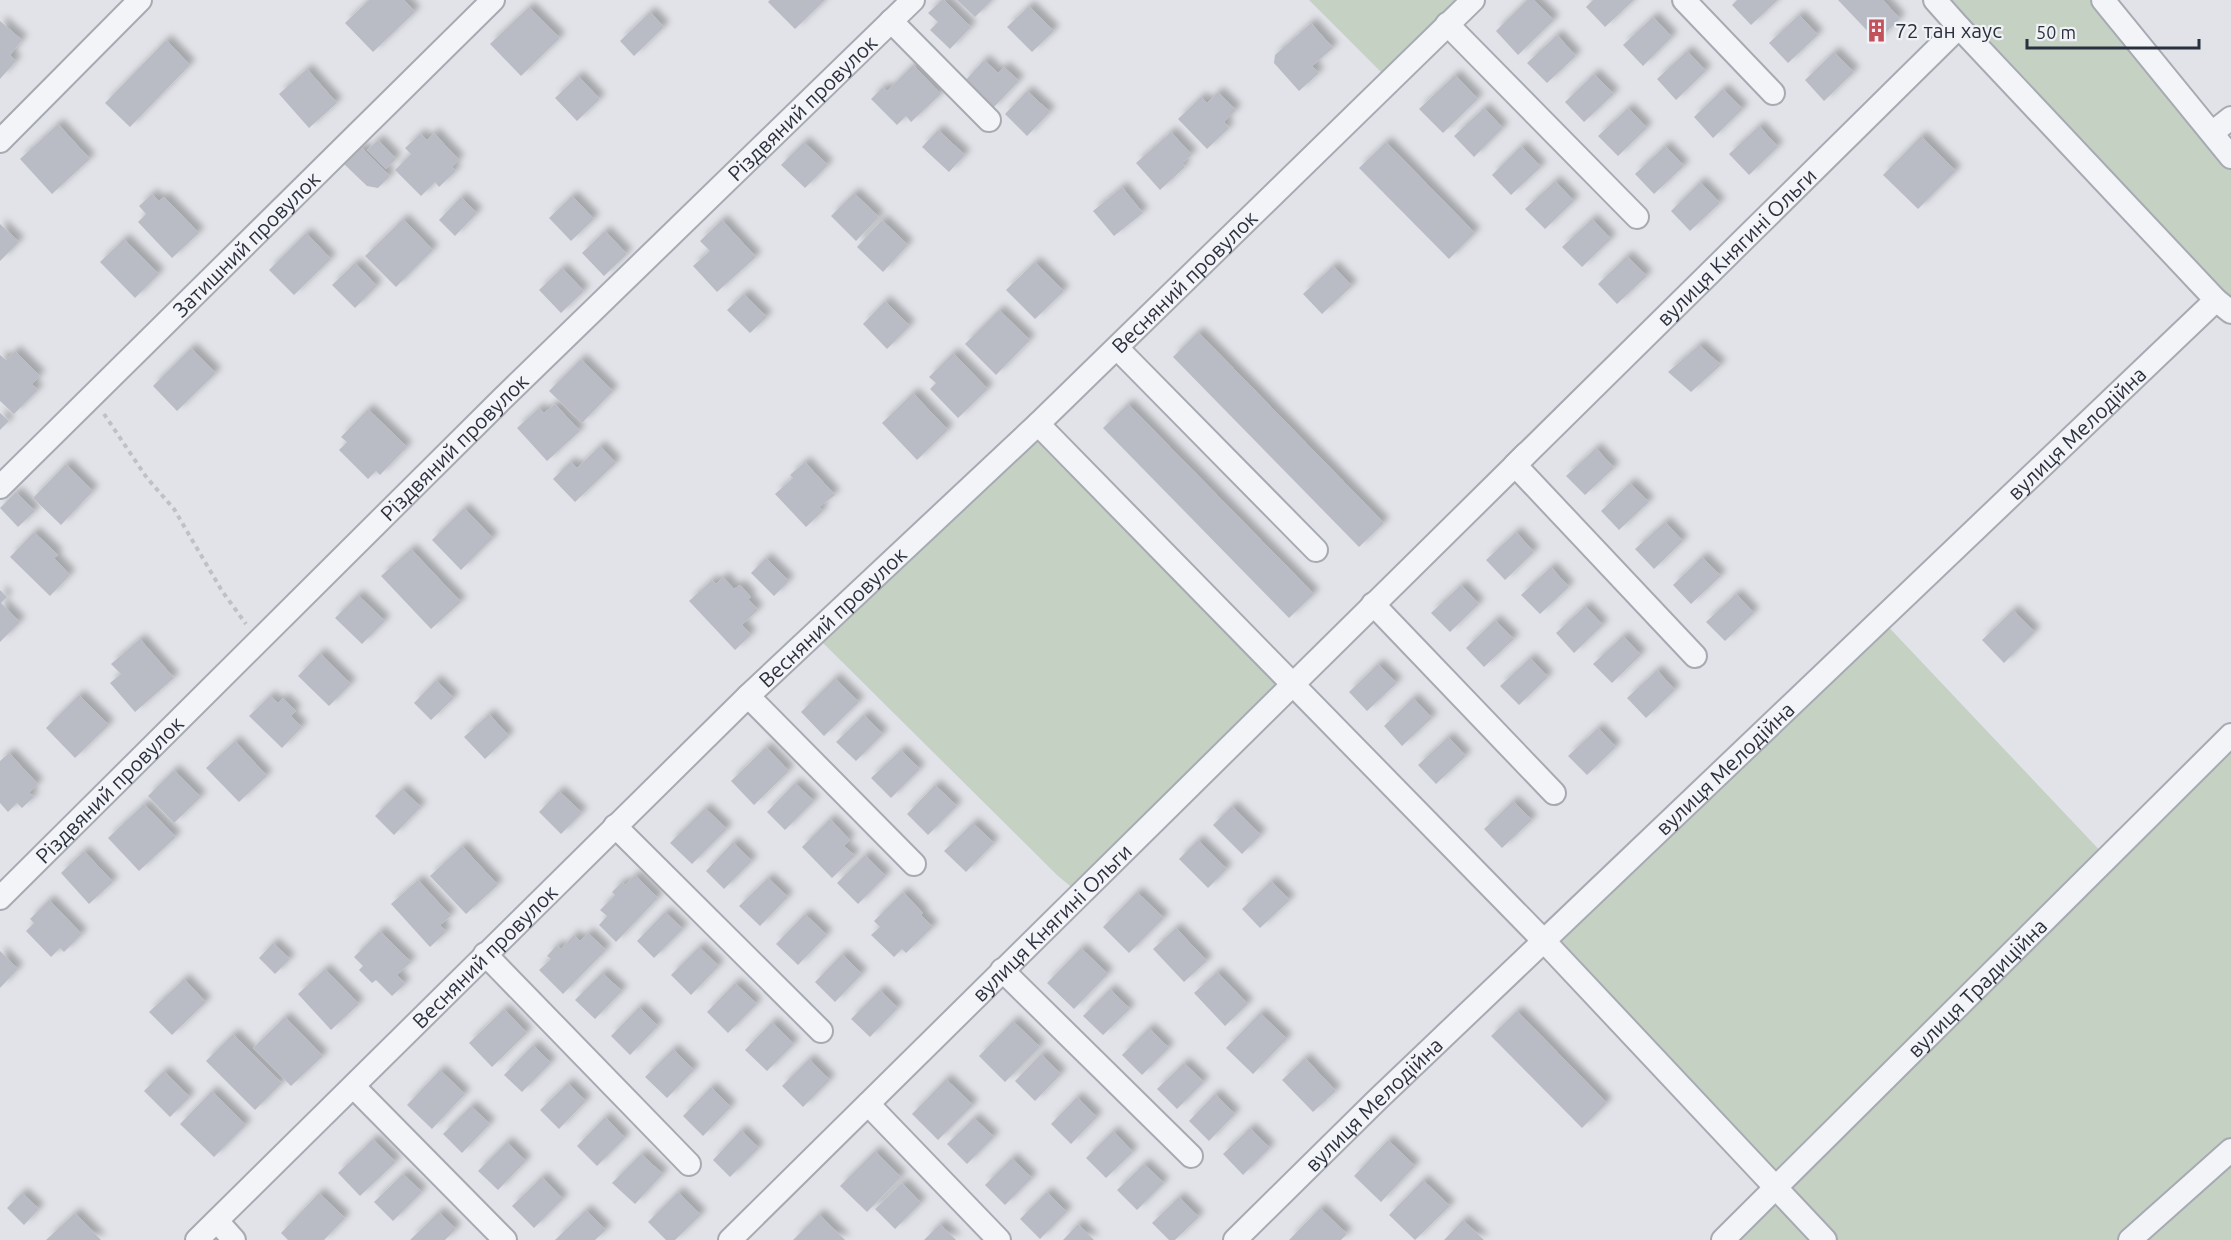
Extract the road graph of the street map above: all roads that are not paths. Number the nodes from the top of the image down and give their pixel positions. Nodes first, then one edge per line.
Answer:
1 (140, 0) edge
2 (493, 0) edge
3 (913, 0) edge
4 (1473, 0) edge
5 (1684, 0) edge
6 (1935, 0) edge
7 (2103, 0) edge
8 (891, 21) junction
9 (1447, 24) junction
10 (1959, 27) junction
11 (1773, 93) dead end
12 (2231, 118) edge
13 (989, 120) dead end
14 (2212, 133) junction
15 (0, 141) edge
16 (2231, 157) edge
17 (1637, 218) dead end
18 (2224, 306) edge
19 (1117, 348) junction
20 (1038, 424) junction
21 (1515, 465) junction
22 (0, 487) edge
23 (1316, 550) dead end
24 (1373, 604) junction
25 (1695, 656) dead end
26 (1292, 683) junction
27 (748, 696) junction
28 (2231, 735) edge
29 (1554, 792) dead end
30 (615, 826) junction
31 (914, 864) dead end
32 (0, 898) edge
33 (1544, 941) junction
34 (485, 954) junction
35 (1002, 970) junction
36 (821, 1031) dead end
37 (354, 1087) junction
38 (868, 1104) junction
39 (2231, 1150) edge
40 (1191, 1156) dead end
41 (689, 1164) dead end
42 (1777, 1188) junction
43 (217, 1221) junction
44 (735, 1239) edge
45 (197, 1240) edge
46 (234, 1240) edge
47 (505, 1240) edge
48 (999, 1240) edge
49 (1235, 1240) edge
50 (1723, 1240) edge
51 (1825, 1240) edge
52 (2130, 1240) edge

1 - 15 street
2 - 22 street, Затишний провулок
3 - 8 street, Різдвяний провулок
4 - 9 street, Весняний провулок
5 - 11 street
6 - 10 street
7 - 14 street
8 - 13 street
8 - 32 street, Різдвяний провулок
9 - 17 street
9 - 19 street, Весняний провулок
10 - 18 street
10 - 21 street, вулиця Княгині Ольги
12 - 14 street
14 - 16 street
18 - 33 street, вулиця Мелодійна
19 - 20 street, Весняний провулок
19 - 23 street
20 - 26 street
20 - 27 street, Весняний провулок
21 - 24 street, вулиця Княгині Ольги
21 - 25 street
24 - 26 street, вулиця Княгині Ольги
24 - 29 street
26 - 33 street
26 - 35 street, вулиця Княгині Ольги
27 - 30 street, Весняний провулок
27 - 31 street
28 - 42 street, вулиця Традиційна
30 - 34 street, Весняний провулок
30 - 36 street
33 - 42 street
33 - 49 street, вулиця Мелодійна
34 - 37 street, Весняний провулок
34 - 41 street
35 - 38 street, вулиця Княгині Ольги
35 - 40 street
37 - 43 street, Весняний провулок
37 - 47 street
38 - 44 street, вулиця Княгині Ольги
38 - 48 street
39 - 52 street
42 - 50 street, вулиця Традиційна
42 - 51 street
43 - 45 street, Весняний провулок
43 - 46 street

